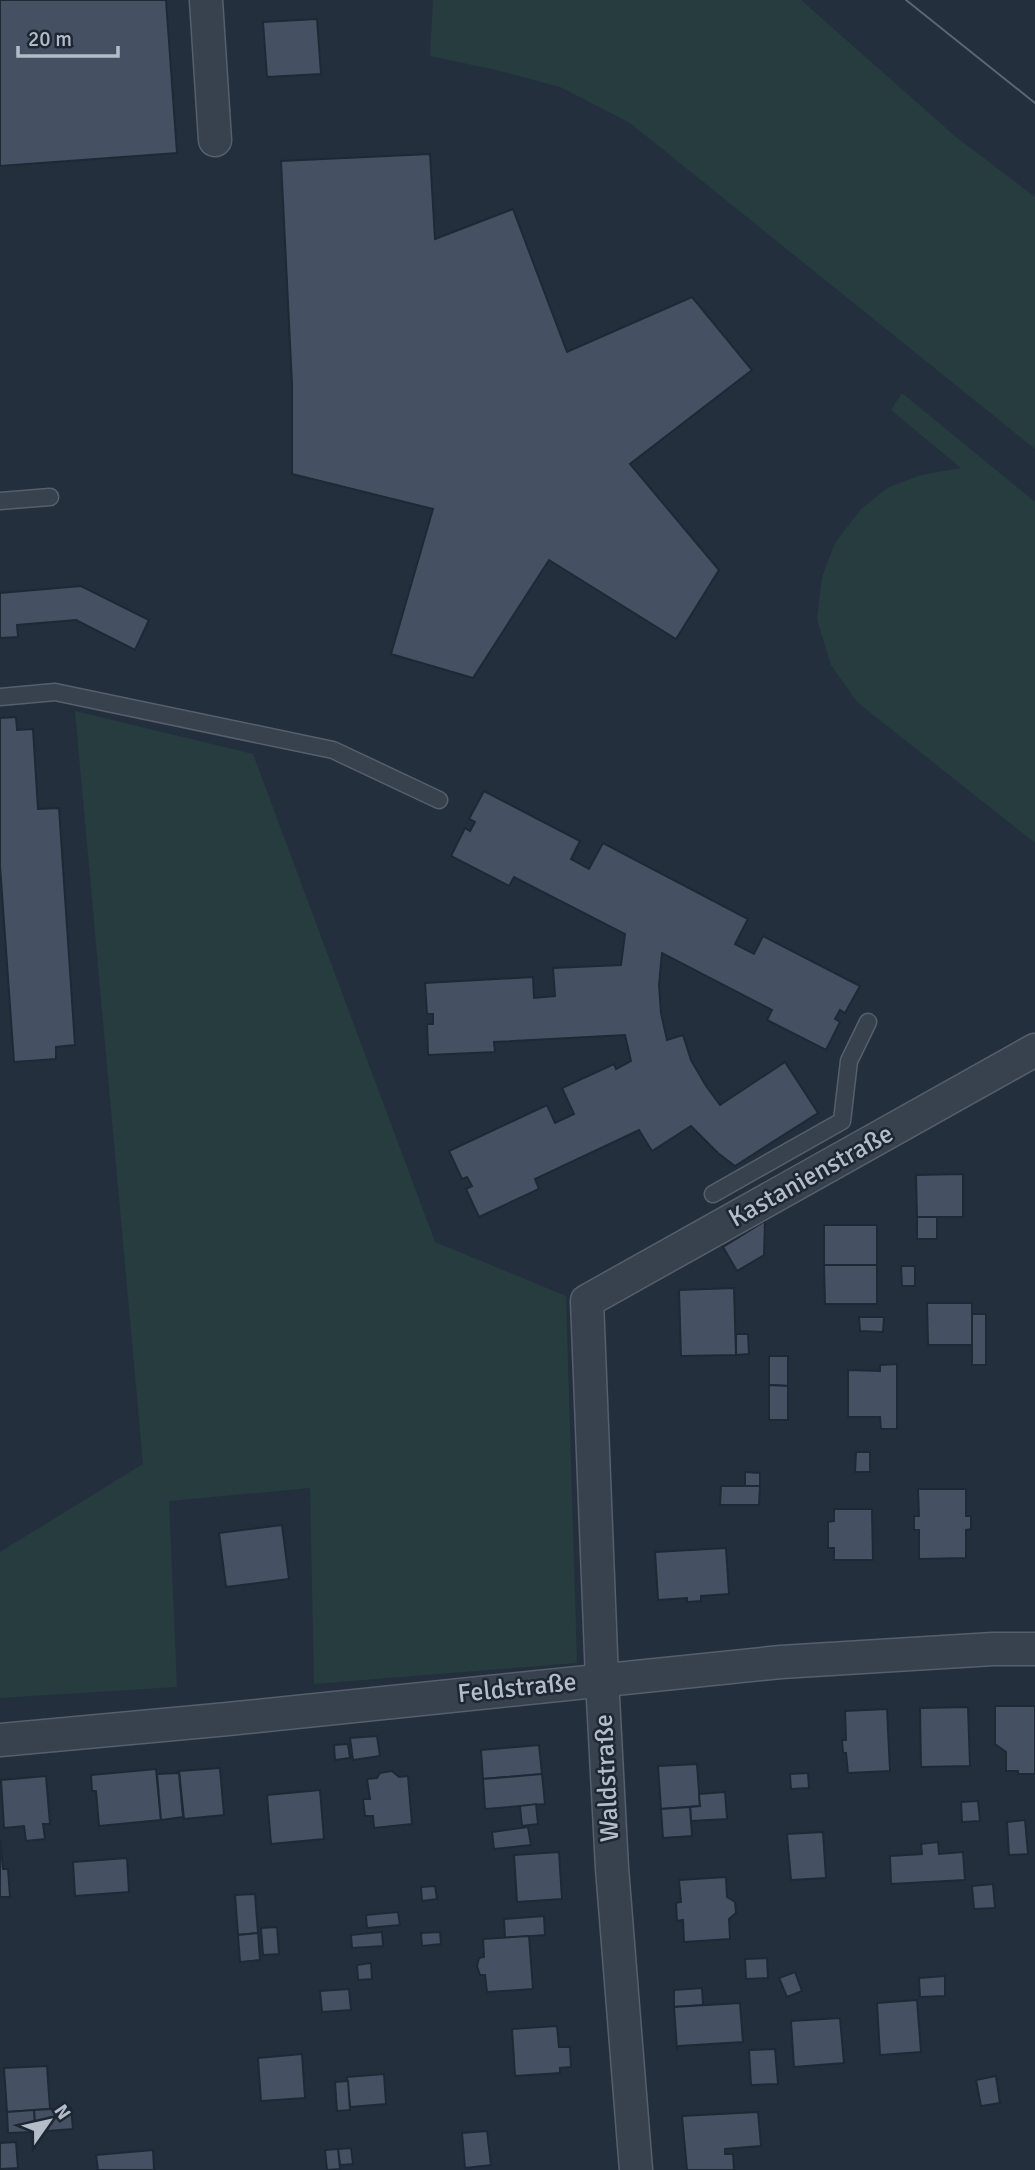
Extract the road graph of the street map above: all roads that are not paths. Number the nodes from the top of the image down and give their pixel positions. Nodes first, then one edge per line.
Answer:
1 (206, 0) edge
2 (215, 139) dead end
3 (50, 497) dead end
4 (0, 501) edge
5 (0, 697) edge
6 (439, 800) dead end
7 (868, 1022) dead end
8 (1035, 1050) edge
9 (713, 1195) dead end
10 (587, 1301) joint
11 (1035, 1648) edge
12 (602, 1679) junction
13 (0, 1740) edge
14 (636, 2170) edge

1 - 2 street
3 - 4 lane
5 - 6 lane
7 - 9 lane
8 - 10 street, Kastanienstraße
10 - 12 street, Waldstraße
11 - 12 street, Feldstraße
12 - 13 street, Feldstraße
12 - 14 street, Waldstraße

